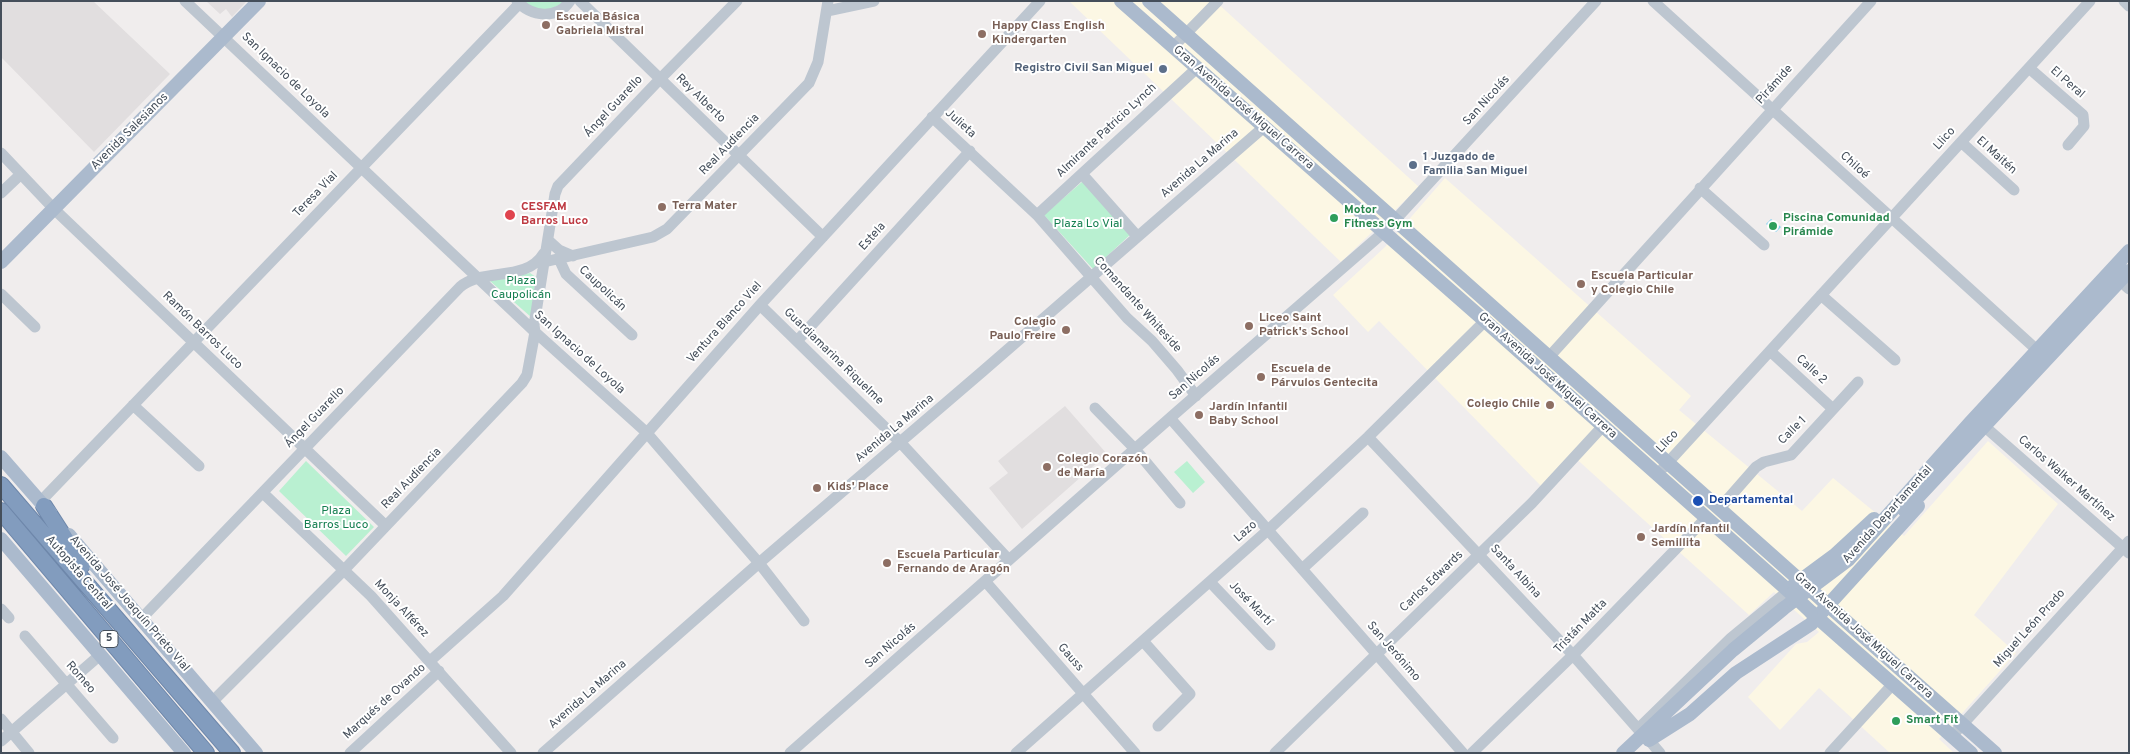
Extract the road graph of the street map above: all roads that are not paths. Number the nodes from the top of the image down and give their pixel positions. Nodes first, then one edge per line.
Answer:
1 (185, 1) edge
2 (259, 1) edge
3 (570, 1) edge
4 (580, 1) edge
5 (737, 1) edge
6 (874, 1) edge
7 (1040, 1) edge
8 (1121, 1) edge
9 (1149, 1) edge
10 (1218, 1) edge
11 (1596, 1) edge
12 (1653, 1) edge
13 (1871, 1) edge
14 (2090, 1) edge
15 (2124, 1) edge
16 (518, 3) edge
17 (850, 3) edge
18 (828, 6) edge
19 (2129, 6) edge
20 (1184, 34) junction
21 (224, 37) junction
22 (1172, 47) junction
23 (1197, 68) junction
24 (2029, 68) junction
25 (660, 79) junction
26 (1772, 110) junction
27 (932, 117) junction
28 (1264, 127) junction
29 (1961, 142) junction
30 (2068, 146) dead end
31 (970, 152) junction
32 (1, 153) edge
33 (739, 155) junction
34 (361, 168) junction
35 (21, 174) junction
36 (1082, 174) junction
37 (1700, 188) junction
38 (2014, 190) dead end
39 (1, 193) edge
40 (54, 209) junction
41 (1037, 215) junction
42 (1891, 218) junction
43 (1396, 221) junction
44 (1384, 232) junction
45 (1137, 236) junction
46 (823, 237) junction
47 (1764, 245) dead end
48 (546, 251) junction
49 (2129, 251) edge
50 (573, 256) junction
51 (559, 259) junction
52 (1, 262) edge
53 (527, 270) junction
54 (1091, 276) junction
55 (477, 278) junction
56 (541, 279) junction
57 (2126, 280) edge
58 (1, 294) edge
59 (1821, 295) junction
60 (760, 305) junction
61 (1485, 321) junction
62 (36, 327) dead end
63 (535, 332) junction
64 (632, 335) dead end
65 (797, 342) junction
66 (194, 343) junction
67 (2037, 350) junction
68 (1770, 351) junction
69 (1549, 358) junction
70 (1895, 360) dead end
71 (1542, 372) junction
72 (1858, 382) dead end
73 (1196, 396) junction
74 (134, 405) junction
75 (1095, 408) dead end
76 (1833, 409) junction
77 (1170, 418) junction
78 (1603, 426) junction
79 (1976, 428) junction
80 (646, 432) junction
81 (1368, 437) junction
82 (900, 442) junction
83 (305, 449) junction
84 (1135, 449) junction
85 (1, 457) edge
86 (1667, 462) junction
87 (199, 466) dead end
88 (1657, 474) junction
89 (1, 485) edge
90 (263, 492) junction
91 (1180, 503) dead end
92 (42, 504) junction
93 (1720, 508) junction
94 (1, 511) edge
95 (1362, 513) dead end
96 (1706, 518) junction
97 (1, 526) edge
98 (386, 526) junction
99 (1268, 530) junction
100 (1, 540) edge
101 (2127, 547) edge
102 (1480, 555) junction
103 (1009, 560) junction
104 (759, 563) junction
105 (1302, 568) junction
106 (344, 570) junction
107 (985, 581) junction
108 (61, 582) junction
109 (1210, 582) junction
110 (1802, 582) junction
111 (1790, 592) junction
112 (1825, 602) junction
113 (1, 609) edge
114 (1814, 614) junction
115 (9, 618) dead end
116 (142, 618) junction
117 (804, 621) dead end
118 (120, 623) junction
119 (25, 636) dead end
120 (1143, 641) junction
121 (1270, 645) dead end
122 (1377, 654) junction
123 (100, 655) junction
124 (1573, 655) junction
125 (430, 661) junction
126 (439, 672) junction
127 (67, 684) junction
128 (1893, 684) junction
129 (1083, 694) junction
130 (212, 701) junction
131 (1, 718) edge
132 (1963, 725) junction
133 (1158, 726) dead end
134 (1638, 729) junction
135 (12, 732) junction
136 (1952, 736) junction
137 (113, 738) dead end
138 (1649, 740) junction
139 (1, 741) edge
140 (797, 751) edge
141 (29, 753) edge
142 (184, 753) edge
143 (206, 753) edge
144 (232, 753) edge
145 (256, 753) edge
146 (350, 753) edge
147 (510, 753) edge
148 (543, 753) edge
149 (1016, 753) edge
150 (1135, 753) edge
151 (1275, 753) edge
152 (1463, 753) edge
153 (1472, 753) edge
154 (1621, 753) edge
155 (1635, 753) edge
156 (1660, 753) edge
157 (1830, 753) edge
158 (1971, 753) edge
159 (1994, 753) edge

1 - 21 street, San Ignacio de Loyola
2 - 21 main road, Avenida Salesianos
3 - 16 street
4 - 25 street, Rey Alberto
5 - 25 street, Ángel Guarello
6 - 17 street, Real Audiencia
7 - 27 street, Ventura Blanco Viel
8 - 22 main road, Gran Avenida José Miguel Carrera
9 - 20 main road, Gran Avenida José Miguel Carrera
10 - 20 street
11 - 43 street, San Nicolás
12 - 26 street, Chiloé
13 - 26 street, Pirámide
14 - 24 street, Llico
15 - 19 street
16 - 34 street, Teresa Vial
17 - 18 street, Real Audiencia
18 - 33 street, Real Audiencia
20 - 22 street
20 - 43 main road, Gran Avenida José Miguel Carrera
21 - 34 street, San Ignacio de Loyola
21 - 40 main road, Avenida Salesianos
22 - 23 main road, Gran Avenida José Miguel Carrera
23 - 28 main road, Gran Avenida José Miguel Carrera
23 - 36 street, Almirante Patricio Lynch
24 - 29 street, Llico
24 - 30 street, El Peral
25 - 33 street, Rey Alberto
25 - 48 street, Ángel Guarello
26 - 37 street, Pirámide
26 - 42 street, Chiloé
27 - 31 street, Julieta
27 - 46 street, Ventura Blanco Viel
28 - 44 main road, Gran Avenida José Miguel Carrera
28 - 45 street, Avenida La Marina
29 - 38 street, El Maitén
29 - 42 street, Llico
31 - 41 street, Comandante Whiteside
31 - 65 street, Estela
32 - 35 street, Ramón Barros Luco
33 - 46 street, Rey Alberto
33 - 50 street, Real Audiencia
34 - 55 street, San Ignacio de Loyola
34 - 66 street, Teresa Vial
35 - 39 street
35 - 40 street, Ramón Barros Luco
36 - 41 street, Almirante Patricio Lynch
36 - 45 street
37 - 47 street
37 - 69 street, Pirámide
40 - 52 main road, Avenida Salesianos
40 - 66 street, Ramón Barros Luco
41 - 54 street, Comandante Whiteside
42 - 59 street, Llico
42 - 67 street, Chiloé
43 - 44 street, San Nicolás
43 - 69 main road, Gran Avenida José Miguel Carrera
44 - 61 main road, Gran Avenida José Miguel Carrera
44 - 73 street, San Nicolás
45 - 54 street, Avenida La Marina
46 - 60 street, Ventura Blanco Viel
48 - 50 street
48 - 51 street, Real Audiencia
48 - 53 street
48 - 56 street, Real Audiencia
49 - 67 main road, Avenida Departamental
50 - 51 street, Real Audiencia
51 - 64 street, Caupolicán
53 - 55 street, Ángel Guarello
53 - 56 street
54 - 73 street, Comandante Whiteside
54 - 82 street, Avenida La Marina
55 - 63 street, San Ignacio de Loyola
55 - 83 street, Ángel Guarello
56 - 63 street, Real Audiencia
57 - 79 main road, Avenida Departamental
58 - 62 street
59 - 68 street, Llico
59 - 70 street
60 - 65 street, Guardiamarina Riquelme
60 - 80 street, Ventura Blanco Viel
61 - 71 main road, Gran Avenida José Miguel Carrera
61 - 81 street, Lazo
63 - 80 street, San Ignacio de Loyola
63 - 98 street, Real Audiencia
65 - 82 street, Guardiamarina Riquelme
66 - 74 street, Teresa Vial
66 - 83 street, Ramón Barros Luco
67 - 79 main road, Avenida Departamental
68 - 76 street, Calle 2
68 - 86 street, Llico
69 - 71 main road
69 - 86 main road, Gran Avenida José Miguel Carrera
71 - 78 main road, Gran Avenida José Miguel Carrera
72 - 76 street, Calle 1
73 - 77 street, San Nicolás
74 - 87 street
74 - 92 street, Teresa Vial
75 - 84 street
76 - 93 street, Calle 1
77 - 84 street, San Nicolás
77 - 99 street, San Jerónimo
78 - 88 main road, Gran Avenida José Miguel Carrera
78 - 102 street, Carlos Edwards
79 - 101 street, Carlos Walker Martínez
79 - 110 main road
79 - 112 main road
79 - 138 main road, Avenida Departamental
79 - 154 main road, Avenida Departamental
80 - 104 street, San Ignacio de Loyola
80 - 125 street, Ventura Blanco Viel
81 - 99 street, Lazo
81 - 102 street, Santa Albina
82 - 103 street, Guardiamarina Riquelme
82 - 104 street, Avenida La Marina
83 - 90 street, Ángel Guarello
83 - 98 street, Ramón Barros Luco
84 - 91 street
84 - 103 street, San Nicolás
85 - 92 main road, Avenida José Joaquín Prieto Vial
86 - 88 street, Llico
86 - 93 main road, Gran Avenida José Miguel Carrera
88 - 96 main road, Gran Avenida José Miguel Carrera
89 - 118 highway, Autopista Central / 5
90 - 106 street, Monja Alférez
90 - 116 street, Ángel Guarello
92 - 116 main road, Avenida José Joaquín Prieto Vial
92 - 118 highway
93 - 110 main road, Gran Avenida José Miguel Carrera
94 - 108 highway, Autopista Central / 5
95 - 105 street
96 - 111 main road, Gran Avenida José Miguel Carrera
96 - 124 street, Tristán Matta
97 - 108 highway
98 - 106 street, Real Audiencia
99 - 105 street, San Jerónimo
99 - 109 street, Lazo
100 - 123 main road
101 - 132 street, Miguel León Prado
102 - 122 street, Carlos Edwards
102 - 124 street, Santa Albina
103 - 107 street, San Nicolás
104 - 117 street, San Ignacio de Loyola
104 - 148 street, Avenida La Marina
105 - 122 street, San Jerónimo
106 - 125 street, Monja Alférez
106 - 130 street, Real Audiencia
107 - 129 street, Gauss
107 - 140 street, San Nicolás
108 - 143 highway, Autopista Central / 5
109 - 120 street, Lazo
109 - 121 street, José Martí
110 - 111 main road
110 - 112 main road, Gran Avenida José Miguel Carrera, bridge
111 - 114 main road, Gran Avenida José Miguel Carrera, bridge
111 - 134 street
112 - 114 main road
112 - 132 main road, Gran Avenida José Miguel Carrera
113 - 115 street
114 - 128 main road, Gran Avenida José Miguel Carrera
114 - 138 main road
116 - 130 main road, Avenida José Joaquín Prieto Vial
118 - 144 highway, Autopista Central / 5
119 - 127 street, Romeo
120 - 129 street, Lazo
120 - 133 street
122 - 151 street, Carlos Edwards
122 - 152 street, San Jerónimo
123 - 127 street
123 - 142 main road
124 - 134 street, Santa Albina
124 - 153 street, Tristán Matta
125 - 126 street, Monja Alférez
126 - 146 street, Marqués de Ovando
126 - 147 street, Monja Alférez
127 - 135 street
127 - 137 street, Romeo
128 - 136 main road, Gran Avenida José Miguel Carrera
128 - 157 street
129 - 149 street, Lazo
129 - 150 street, Gauss
130 - 145 main road, Avenida José Joaquín Prieto Vial
131 - 135 street
132 - 136 street, Miguel León Prado
132 - 159 main road, Gran Avenida José Miguel Carrera
134 - 154 main road
135 - 139 street
135 - 141 street
136 - 158 main road, Gran Avenida José Miguel Carrera
138 - 155 main road, Avenida Departamental
138 - 156 street

